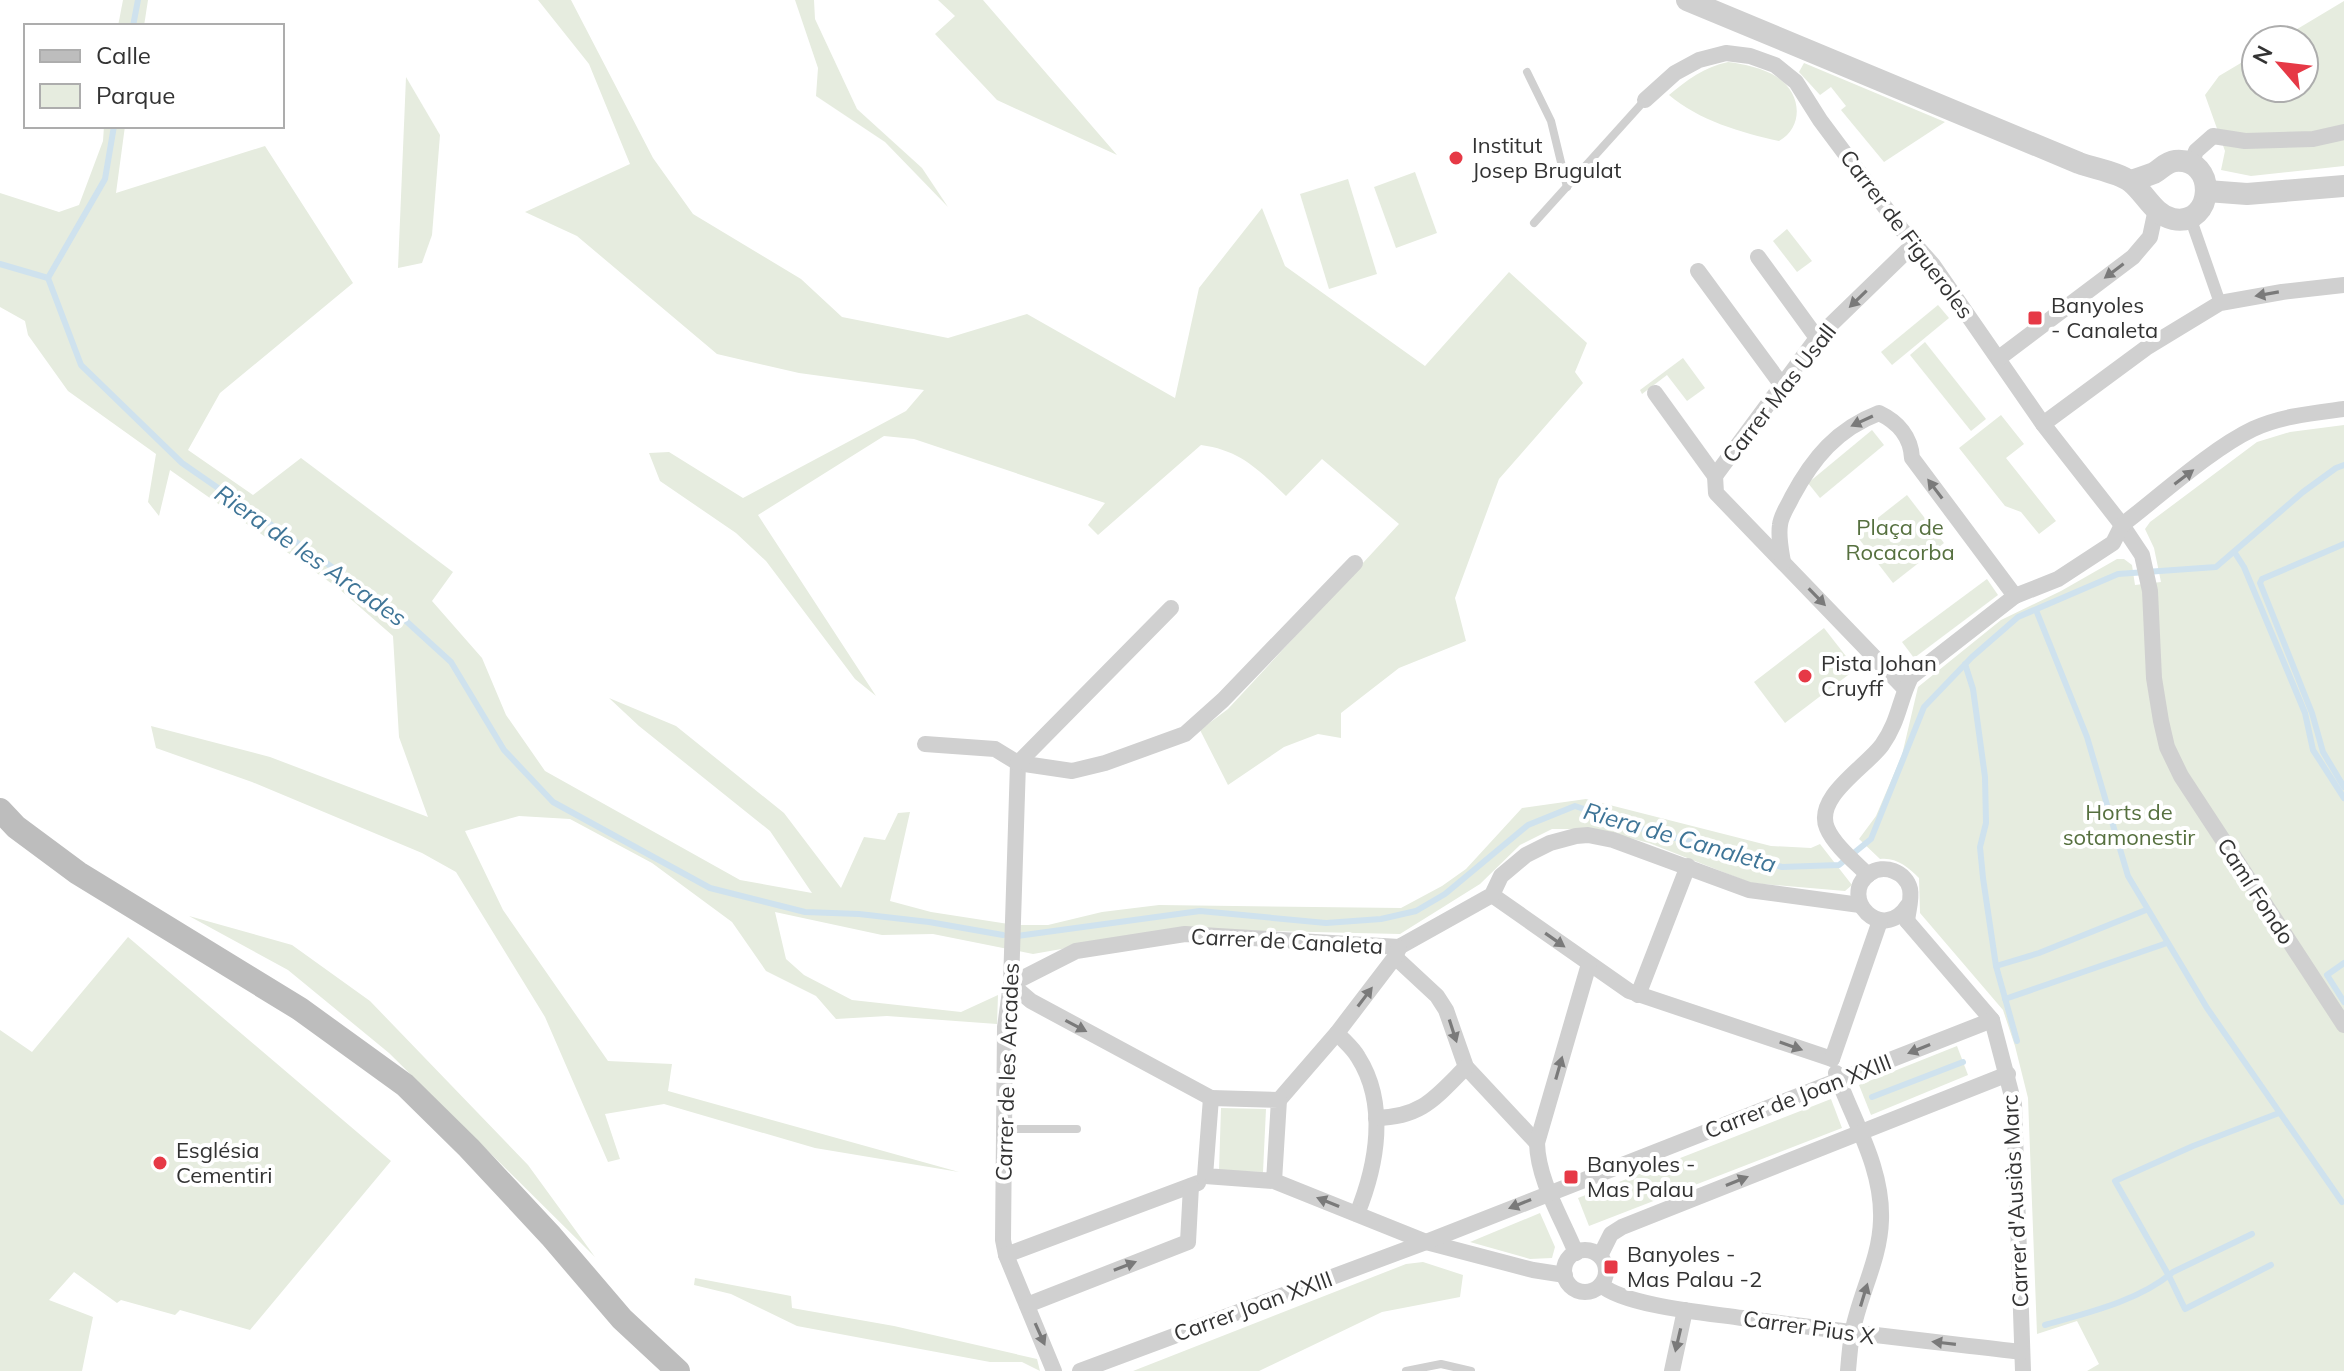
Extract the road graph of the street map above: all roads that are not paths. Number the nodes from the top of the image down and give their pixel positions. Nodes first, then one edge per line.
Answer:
1 (1687, 0) edge
2 (1527, 72) dead end
3 (1645, 100) joint
4 (2344, 132) edge
5 (2191, 164) junction
6 (2155, 172) junction
7 (2130, 181) junction
8 (2344, 186) edge
9 (1567, 187) junction
10 (2207, 191) junction
11 (2154, 206) junction
12 (2190, 217) junction
13 (1534, 223) dead end
14 (1914, 244) junction
15 (1758, 257) dead end
16 (1698, 271) dead end
17 (2344, 285) edge
18 (2220, 303) junction
19 (1817, 338) junction
20 (1999, 358) junction
21 (1781, 384) junction
22 (1655, 393) dead end
23 (2344, 409) edge
24 (2043, 424) junction
25 (1715, 476) junction
26 (2122, 525) junction
27 (1783, 562) junction
28 (1355, 563) dead end
29 (2015, 596) junction
30 (1171, 608) dead end
31 (1905, 689) junction
32 (925, 744) dead end
33 (1018, 763) junction
34 (0, 810) edge
35 (1688, 866) junction
36 (1868, 875) junction
37 (1492, 895) junction
38 (1860, 905) junction
39 (1898, 916) junction
40 (1397, 952) junction
41 (1589, 964) junction
42 (1011, 984) junction
43 (1638, 995) junction
44 (1992, 1020) junction
45 (2344, 1025) edge
46 (1337, 1033) junction
47 (1832, 1059) junction
48 (1466, 1067) junction
49 (2008, 1074) junction
50 (1839, 1081) junction
51 (1211, 1098) junction
52 (1279, 1100) junction
53 (1376, 1118) junction
54 (1004, 1129) junction
55 (1077, 1129) dead end
56 (1862, 1132) junction
57 (1537, 1143) junction
58 (1198, 1181) junction
59 (1274, 1181) junction
60 (1549, 1192) junction
61 (1357, 1214) junction
62 (1426, 1242) junction
63 (1576, 1253) junction
64 (1006, 1255) junction
65 (1600, 1256) junction
66 (1565, 1275) junction
67 (1601, 1285) junction
68 (1027, 1305) junction
69 (1685, 1310) junction
70 (1852, 1333) junction
71 (2022, 1352) junction
72 (678, 1371) edge
73 (1054, 1371) edge
74 (1080, 1371) edge
75 (1406, 1371) edge
76 (1471, 1371) edge
77 (1672, 1371) edge
78 (1848, 1371) edge
79 (2023, 1371) edge

1 - 7 street
2 - 9 lane
3 - 9 lane
3 - 14 street, Carrer de Figueroles
4 - 5 street
5 - 6 street
5 - 10 street
6 - 7 street
6 - 11 street
7 - 11 street
8 - 10 street
9 - 13 lane
10 - 12 street
11 - 12 street
11 -> 20 street
12 - 18 street
14 -> 19 street, Carrer Mas Usall
14 - 20 street, Carrer de Figueroles
15 - 19 street
16 - 21 street
17 -> 18 street
18 - 24 street
19 - 21 street, Carrer Mas Usall
20 - 24 street, Carrer de Figueroles
21 - 25 street, Carrer Mas Usall
22 - 25 street
26 -> 23 street
24 - 26 street, Carrer de Figueroles
25 - 27 street
26 - 29 street
26 - 45 street, Camí Fondo
29 -> 27 street
27 -> 31 street
28 - 33 street
29 - 31 street
30 - 33 street
31 - 36 street
32 - 33 street
33 - 42 street, Carrer de les Arcades
34 - 72 main road
35 - 37 street, Carrer de Canaleta
35 - 38 street, Carrer de Canaleta
35 - 43 street
36 - 38 street
36 - 39 street
37 - 40 street, Carrer de Canaleta
37 -> 41 street
38 - 39 street
39 - 44 street, Carrer d'Ausiàs Marc
39 - 47 street
40 - 42 street, Carrer de Canaleta
46 -> 40 street
40 -> 48 street
41 - 43 street
57 -> 41 street
42 -> 51 street
42 - 54 street, Carrer de les Arcades
43 -> 47 street
44 - 49 street, Carrer d'Ausiàs Marc
44 -> 50 street, Carrer de Joan XXIII
46 - 52 street
46 - 53 street
47 - 50 street
48 - 53 street
48 - 57 street
49 - 56 street
49 - 71 street, Carrer d'Ausiàs Marc
50 - 56 street
50 - 60 street, Carrer de Joan XXIII
51 - 52 street
51 - 58 street
52 - 59 street
53 - 61 street
54 - 55 lane
54 - 64 street, Carrer de les Arcades
65 -> 56 street
70 -> 56 street
57 - 60 street
58 - 59 street
58 - 64 street
68 -> 58 street
61 -> 59 street
60 -> 62 street, Carrer de Joan XXIII
60 - 63 street
61 - 62 street
62 - 66 street
62 - 74 street, Carrer Joan XXIII
63 - 65 street
63 - 66 street
64 - 68 street, Carrer de les Arcades
65 - 67 street
66 - 67 street
67 - 69 street, Carrer Pius X
68 -> 73 street, Carrer de les Arcades
69 - 70 street, Carrer Pius X
69 -> 77 street
71 -> 70 street, Carrer Pius X
70 - 78 street
71 - 79 street, Carrer d'Ausiàs Marc
75 - 76 lane

